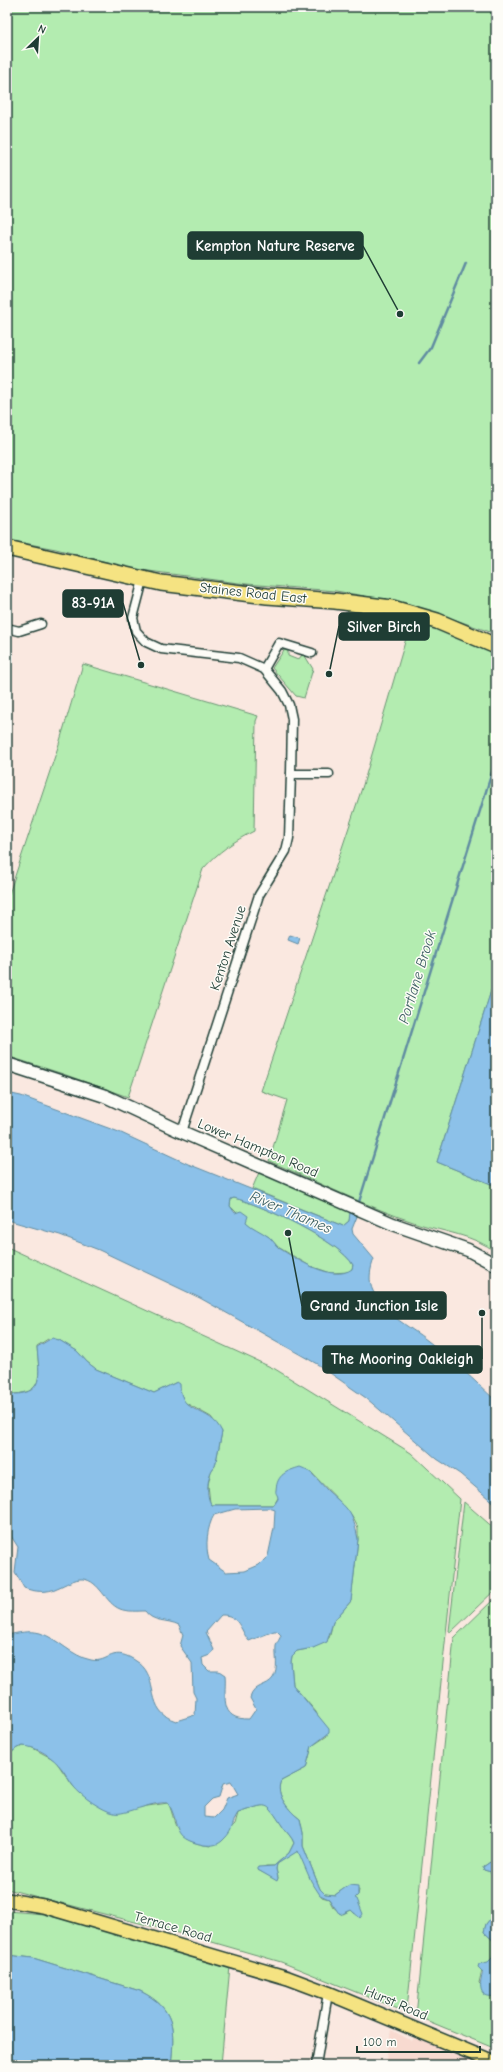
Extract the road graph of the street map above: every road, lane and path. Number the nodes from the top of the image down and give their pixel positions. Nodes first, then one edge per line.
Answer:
1 (7, 548) edge
2 (143, 580) junction
3 (41, 624) dead end
4 (7, 628) edge
5 (496, 646) edge
6 (312, 653) dead end
7 (264, 669) junction
8 (291, 774) junction
9 (330, 774) dead end
10 (7, 1064) edge
11 (182, 1132) junction
12 (496, 1265) edge
13 (7, 1900) edge
14 (328, 1993) junction
15 (496, 2063) edge
16 (316, 2065) edge

1 - 2 highway, Staines Road East
2 - 5 highway, Staines Road East
2 - 7 street, Kenton Avenue
3 - 4 street
6 - 7 street
7 - 8 street, Kenton Avenue
8 - 9 street
8 - 11 street, Kenton Avenue
10 - 11 street, Lower Hampton Road
11 - 12 street, Lower Hampton Road
13 - 14 main road, Terrace Road
14 - 15 main road, Hurst Road
14 - 16 street

